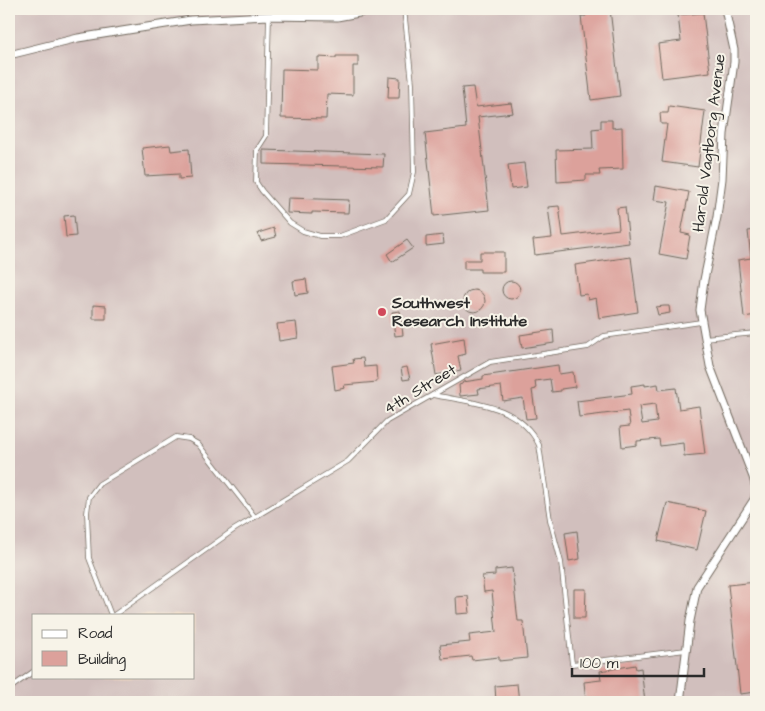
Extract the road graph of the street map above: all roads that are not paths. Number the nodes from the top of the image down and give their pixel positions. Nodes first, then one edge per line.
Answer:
1 (369, 9) edge
2 (404, 9) edge
3 (725, 9) edge
4 (269, 16) junction
5 (9, 55) edge
6 (701, 322) junction
7 (756, 333) edge
8 (704, 338) junction
9 (433, 394) junction
10 (754, 477) edge
11 (255, 517) junction
12 (112, 614) edge
13 (113, 614) edge
14 (686, 650) junction
15 (32, 672) edge
16 (9, 689) edge
17 (680, 702) edge

1 - 4 street
2 - 4 lane
3 - 6 street, Harold Vagtborg Avenue
4 - 5 street
6 - 8 street, Harold Vagtborg Avenue
6 - 9 lane, 4th Street
7 - 8 lane
8 - 10 street, Harold Vagtborg Avenue
9 - 11 lane, 4th Street
9 - 14 lane
10 - 14 street, Harold Vagtborg Avenue
11 - 12 lane
11 - 13 lane, 4th Street
14 - 17 street, Harold Vagtborg Avenue
15 - 16 lane

